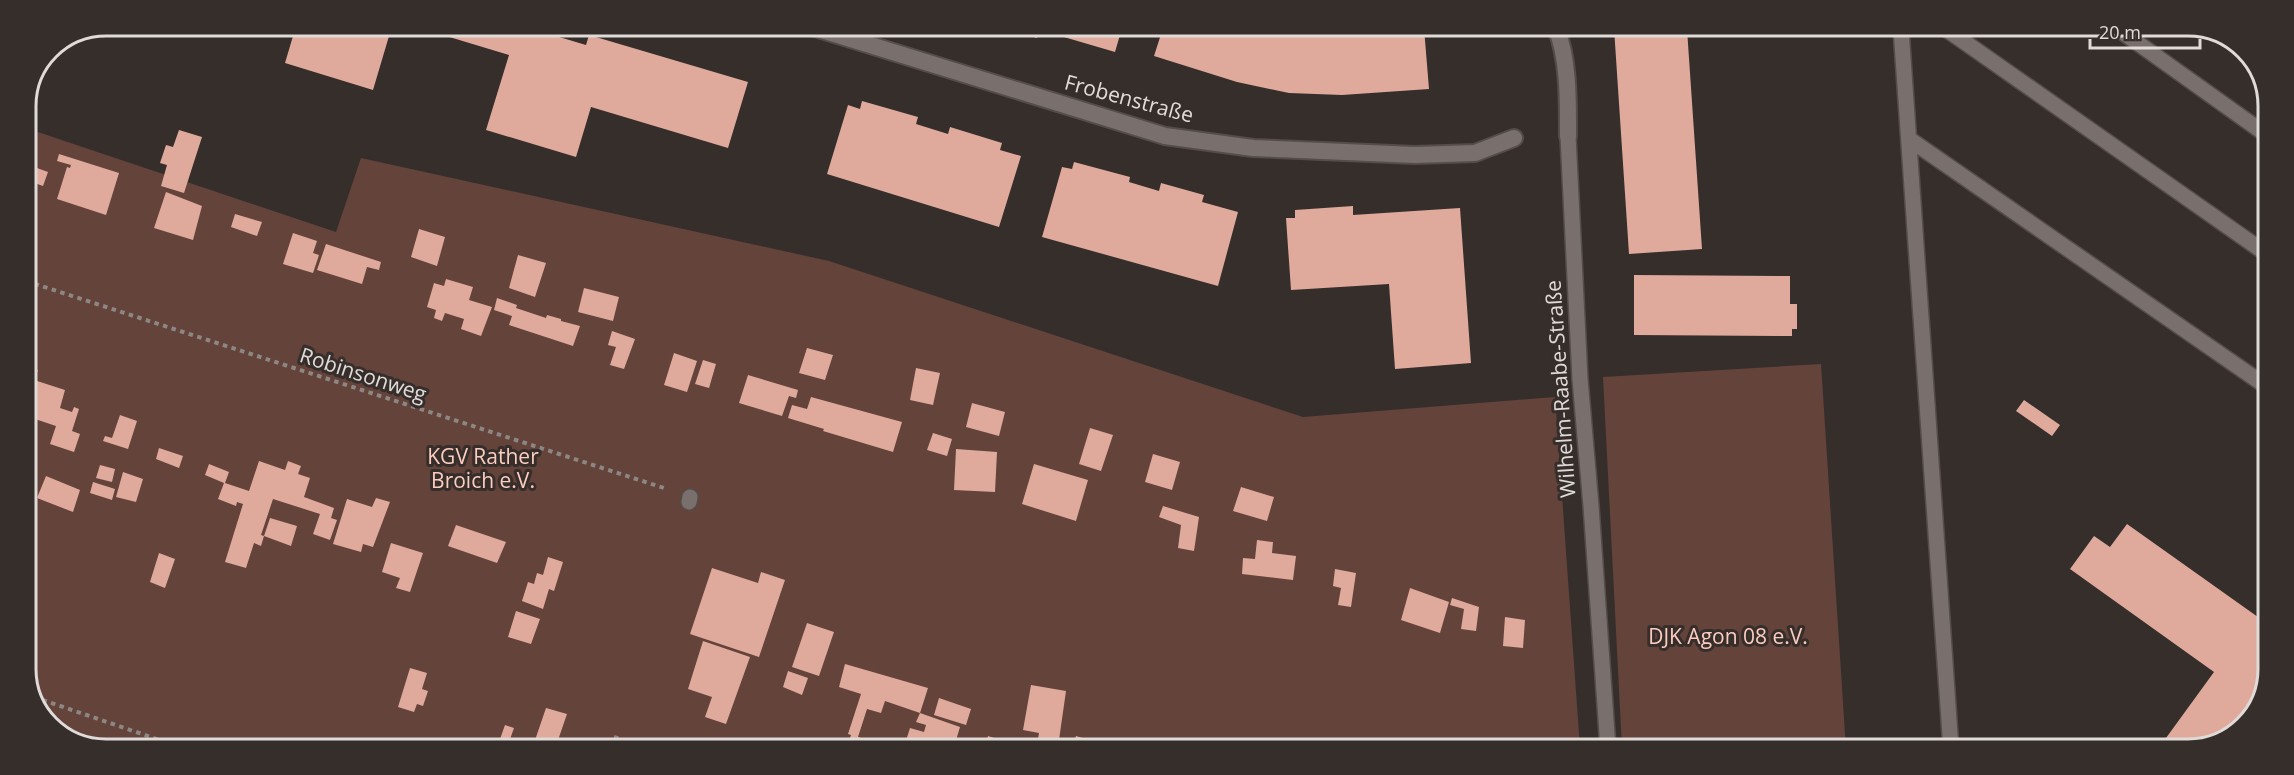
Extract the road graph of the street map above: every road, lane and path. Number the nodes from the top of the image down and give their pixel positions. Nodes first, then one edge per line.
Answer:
1 (841, 36) edge
2 (1559, 36) edge
3 (1902, 36) edge
4 (1956, 36) edge
5 (2127, 36) edge
6 (2258, 128) edge
7 (1568, 136) joint
8 (1514, 138) dead end
9 (1909, 140) junction
10 (2258, 248) edge
11 (36, 284) edge
12 (2258, 380) edge
13 (690, 499) dead end
14 (43, 700) edge
15 (614, 737) dead end
16 (157, 739) edge
17 (621, 739) edge
18 (1607, 739) edge
19 (1950, 739) edge

1 - 8 street, Frobenstraße
2 - 7 street, Wilhelm-Raabe-Straße
3 - 9 lane
4 - 10 lane
5 - 6 lane
7 - 18 lane, Wilhelm-Raabe-Straße
9 - 12 lane
9 - 19 lane
11 - 13 path, Robinsonweg
14 - 16 path
15 - 17 path

